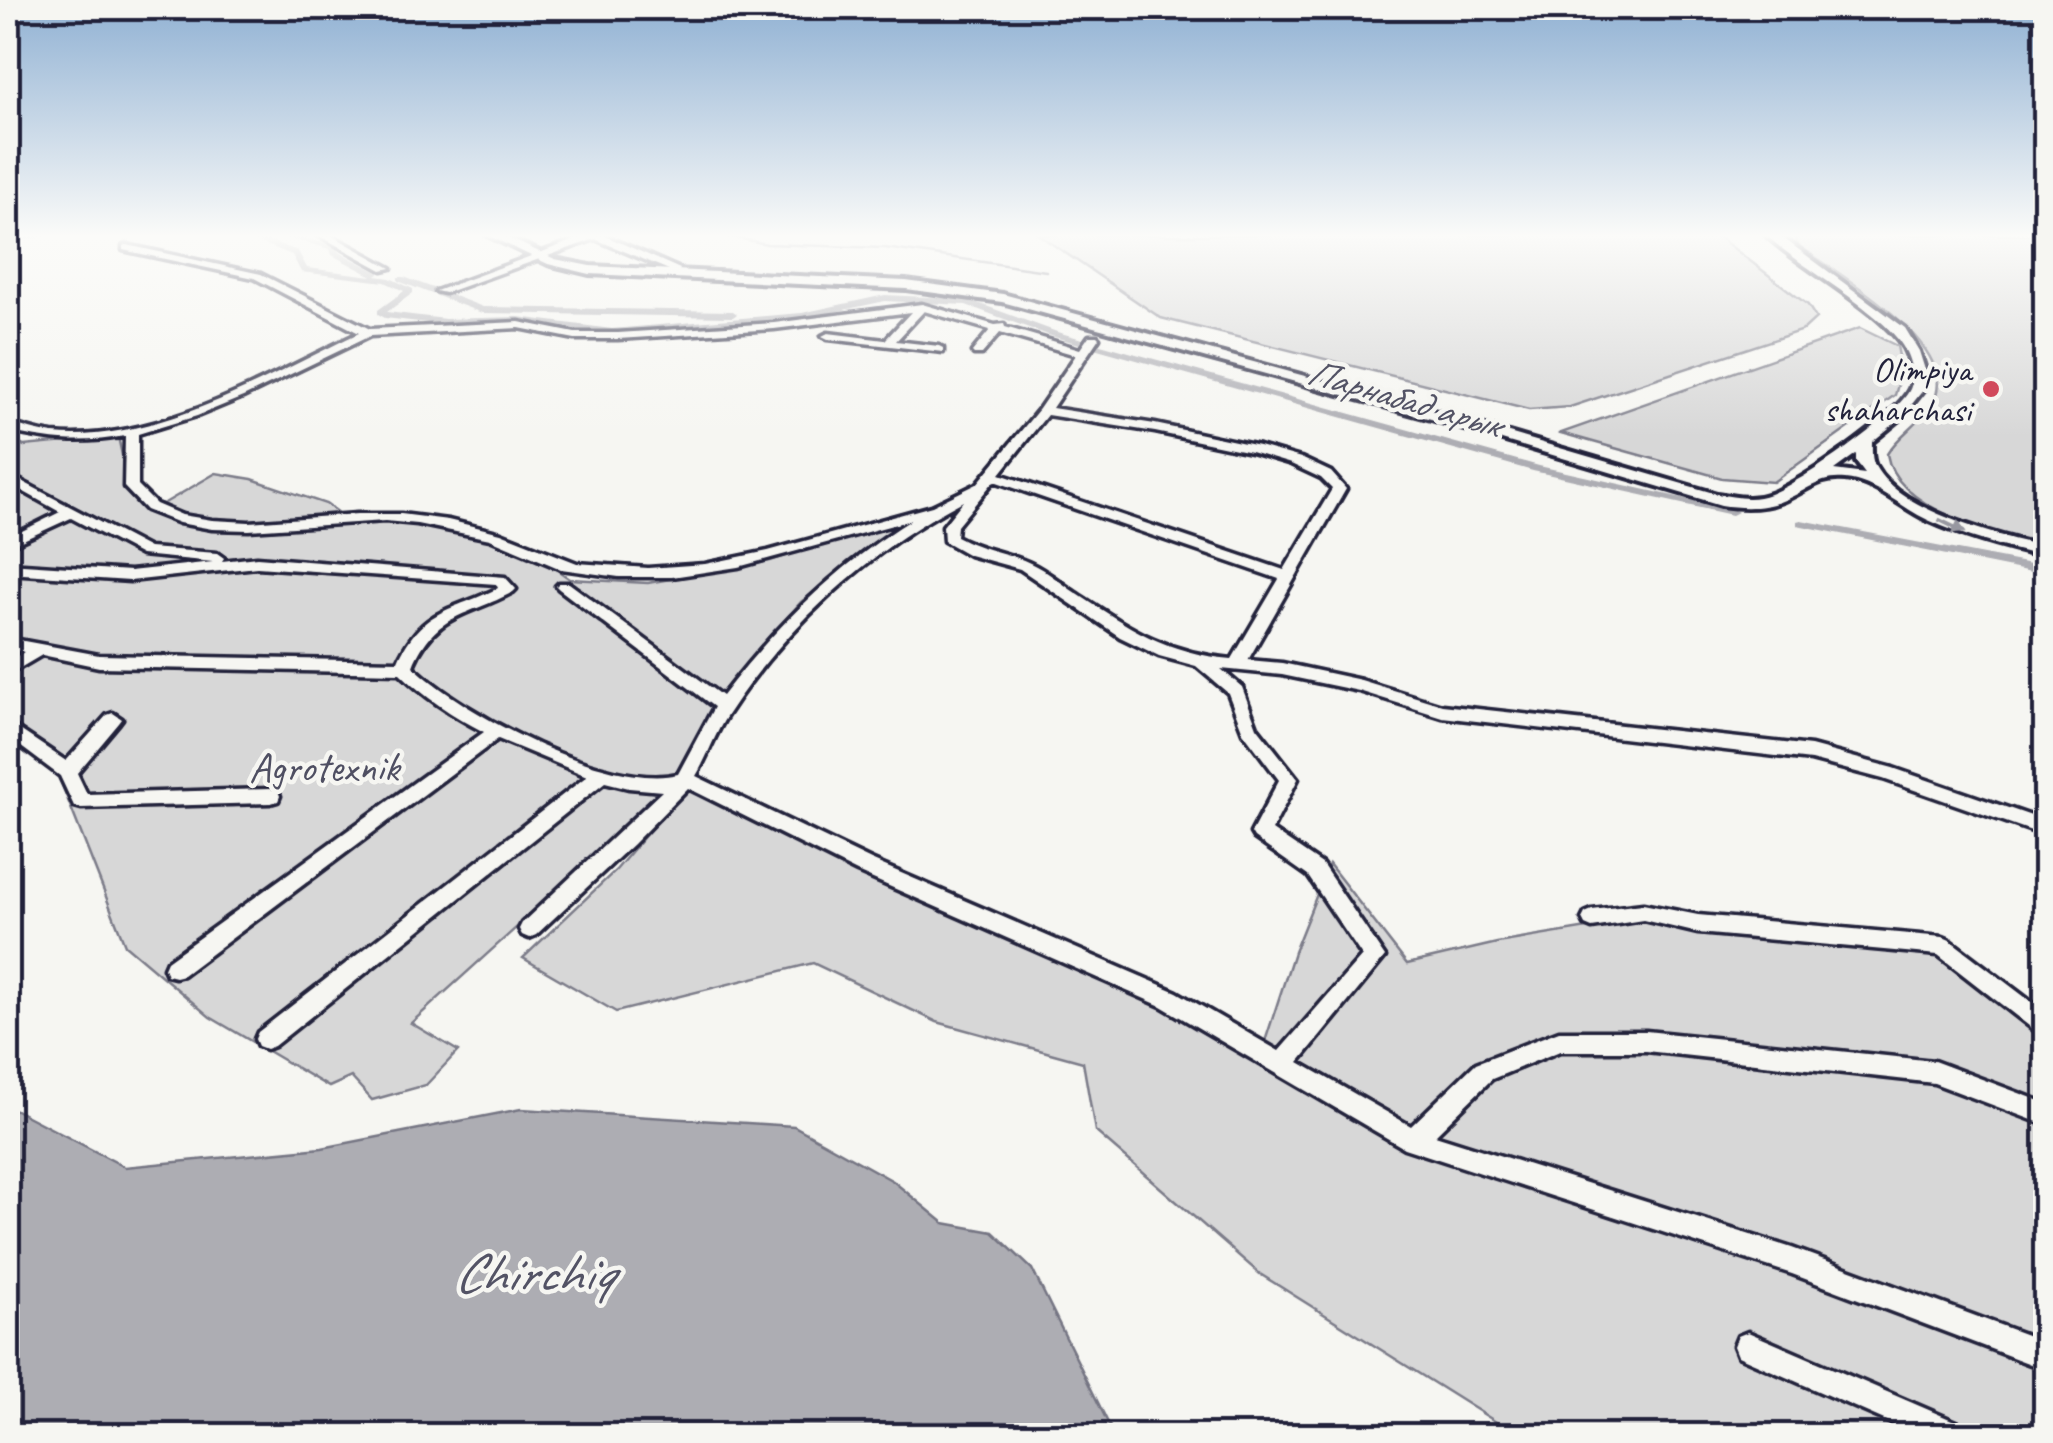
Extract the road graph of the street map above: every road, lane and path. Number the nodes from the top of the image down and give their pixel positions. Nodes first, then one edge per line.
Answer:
1 (308, 302) edge
2 (1008, 302) edge
3 (1866, 302) edge
4 (922, 307) junction
5 (1068, 315) junction
6 (1000, 326) junction
7 (1130, 332) junction
8 (368, 333) junction
9 (828, 336) dead end
10 (889, 342) junction
11 (1088, 347) junction
12 (940, 350) dead end
13 (978, 352) dead end
14 (1044, 411) junction
15 (8, 427) edge
16 (132, 435) junction
17 (1864, 440) junction
18 (994, 476) junction
19 (1810, 476) junction
20 (8, 478) edge
21 (978, 488) junction
22 (1893, 491) junction
23 (930, 510) junction
24 (67, 514) junction
25 (8, 544) edge
26 (2046, 552) edge
27 (257, 562) junction
28 (12, 572) edge
29 (1290, 577) junction
30 (564, 586) dead end
31 (8, 642) edge
32 (36, 652) junction
33 (1202, 662) junction
34 (1237, 665) junction
35 (404, 667) junction
36 (8, 670) edge
37 (724, 706) junction
38 (113, 718) dead end
39 (8, 728) edge
40 (496, 731) junction
41 (68, 772) junction
42 (601, 775) junction
43 (686, 779) junction
44 (271, 796) dead end
45 (2046, 828) edge
46 (1592, 919) dead end
47 (528, 930) dead end
48 (175, 968) dead end
49 (2046, 1026) edge
50 (266, 1039) dead end
51 (1284, 1062) junction
52 (2046, 1114) edge
53 (1413, 1140) junction
54 (1748, 1346) dead end
55 (2046, 1356) edge
56 (1956, 1436) edge

1 - 8 street
2 - 5 main road
3 - 17 main road
4 - 6 street
4 - 8 street
4 - 10 street
5 - 7 main road
5 - 11 street
6 - 11 street
6 - 13 street
7 - 11 street
7 - 19 main road
8 - 16 street
9 - 10 street
10 - 12 street
11 - 14 street
14 - 18 street
14 - 29 street
15 - 16 street
16 - 23 street
17 - 19 main road
17 - 22 main road
18 - 21 street
18 - 29 street
19 - 22 main road
20 - 24 street
21 - 23 street
21 - 33 street
22 -> 26 main road
23 - 37 street
24 - 25 street
24 - 27 street
27 - 28 street
27 - 35 street
29 - 34 street
30 - 37 street
31 - 32 street
32 - 35 street
32 - 36 street
33 - 34 street
33 - 51 street
34 - 45 street
35 - 40 street
37 - 43 street
38 - 41 street
39 - 41 street
40 - 42 street
40 - 48 street
41 - 44 street
42 - 43 street
42 - 50 street
43 - 47 street
43 - 51 street
46 - 49 street
51 - 53 street
52 - 53 street
53 - 55 street
54 - 56 street

